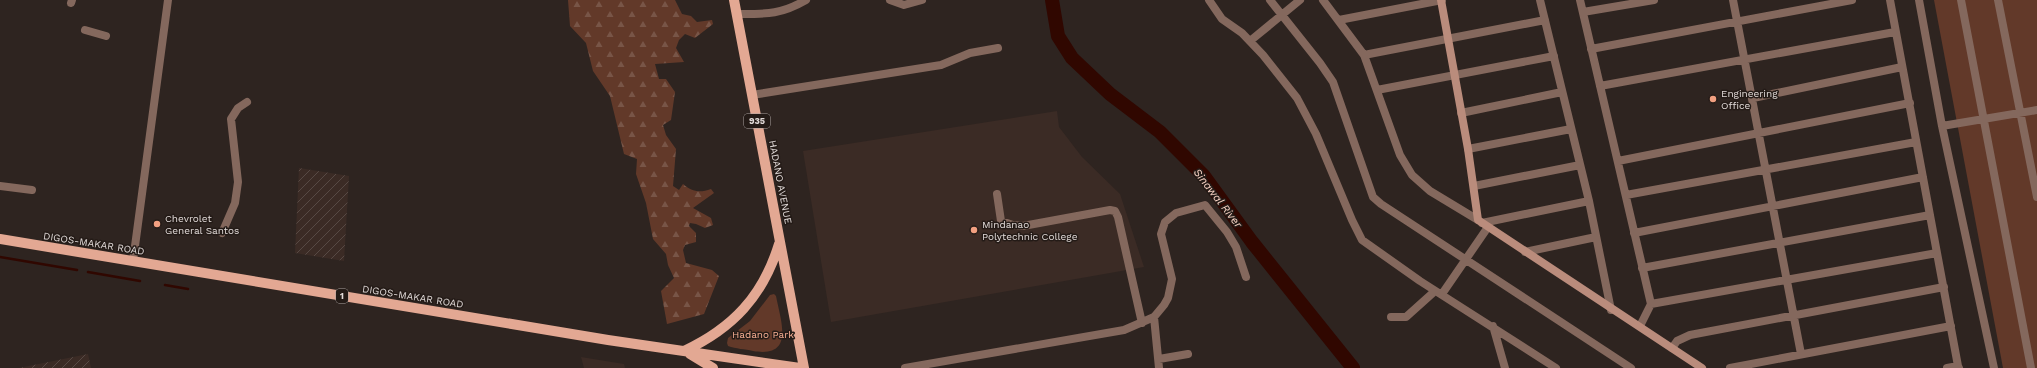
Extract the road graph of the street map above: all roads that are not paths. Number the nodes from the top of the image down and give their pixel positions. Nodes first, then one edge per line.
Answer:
1 (168, 0) edge
2 (734, 0) edge
3 (806, 0) edge
4 (890, 0) edge
5 (922, 0) edge
6 (1209, 0) edge
7 (1270, 0) edge
8 (1300, 0) edge
9 (1323, 0) edge
10 (1441, 0) edge
11 (1540, 0) edge
12 (1580, 0) edge
13 (1654, 0) edge
14 (1733, 0) edge
15 (1852, 0) edge
16 (1890, 0) edge
17 (1919, 0) edge
18 (1961, 0) edge
19 (1998, 0) edge
20 (1583, 12) junction
21 (1282, 13) junction
22 (737, 14) junction
23 (1338, 20) junction
24 (1545, 20) junction
25 (1738, 22) junction
26 (85, 30) dead end
27 (1895, 32) junction
28 (106, 36) dead end
29 (1448, 39) junction
30 (1250, 41) junction
31 (998, 48) dead end
32 (1591, 49) junction
33 (1364, 55) junction
34 (1554, 56) junction
35 (1745, 60) junction
36 (1902, 67) junction
37 (1454, 76) junction
38 (1600, 86) junction
39 (1377, 90) junction
40 (1562, 92) junction
41 (752, 95) junction
42 (1753, 98) junction
43 (247, 102) dead end
44 (1910, 103) junction
45 (2037, 110) edge
46 (1460, 113) junction
47 (2021, 113) junction
48 (1984, 120) junction
49 (1942, 126) junction
50 (1571, 129) junction
51 (1760, 132) junction
52 (1916, 142) junction
53 (1468, 149) junction
54 (1618, 161) junction
55 (1580, 166) junction
56 (1767, 169) junction
57 (1923, 177) junction
58 (0, 186) edge
59 (1474, 186) junction
60 (32, 190) dead end
61 (997, 194) dead end
62 (1626, 195) junction
63 (2037, 197) edge
64 (1589, 201) junction
65 (1774, 205) junction
66 (1930, 215) junction
67 (1483, 223) junction
68 (222, 233) dead end
69 (1634, 233) junction
70 (1596, 237) junction
71 (0, 240) edge
72 (780, 243) junction
73 (1780, 243) junction
74 (1525, 252) junction
75 (1937, 253) junction
76 (1467, 259) junction
77 (133, 261) junction
78 (1642, 268) junction
79 (1246, 277) dead end
80 (1788, 280) junction
81 (1944, 287) junction
82 (1438, 292) junction
83 (1651, 304) junction
84 (1611, 310) junction
85 (1795, 316) junction
86 (1154, 317) junction
87 (1391, 317) dead end
88 (1142, 323) junction
89 (1493, 326) junction
90 (1640, 326) junction
91 (1951, 326) junction
92 (1672, 348) junction
93 (684, 351) junction
94 (1188, 354) dead end
95 (1801, 354) junction
96 (1159, 359) junction
97 (1958, 367) edge
98 (713, 368) edge
99 (800, 368) edge
100 (804, 368) edge
101 (905, 368) edge
102 (1159, 368) edge
103 (1505, 368) edge
104 (1556, 368) edge
105 (1631, 368) edge
106 (1702, 368) edge
107 (1730, 368) edge
108 (1947, 368) edge
109 (1994, 368) edge
110 (2031, 368) edge

1 - 77 street
2 - 22 main road, HADANO AVENUE / 935
3 - 22 street
4 - 5 street
6 - 30 street
7 - 21 street
8 - 21 street
9 - 23 street
10 - 23 street
10 - 29 street
11 - 24 street
12 - 20 street
13 - 20 street
14 - 25 street
15 - 25 street
16 - 27 street
17 - 49 street
18 - 48 street
19 - 47 street
20 - 32 street
21 - 30 street
21 - 76 street
22 - 41 main road, HADANO AVENUE / 935
23 - 33 street
24 - 29 street
24 - 34 street
25 - 32 street
25 - 35 street
26 - 28 street
27 - 35 street
27 - 36 street
29 - 33 street
29 - 37 street
30 - 82 street
31 - 41 street
32 - 38 street
33 - 39 street
34 - 37 street
34 - 40 street
35 - 38 street
35 - 42 street
36 - 42 street
36 - 44 street
37 - 39 street
37 - 46 street
38 - 54 street
39 - 67 street
40 - 46 street
40 - 50 street
41 - 72 main road, HADANO AVENUE / 935
42 - 51 street
43 - 68 street
44 - 51 street
44 - 52 street
45 - 47 street
46 - 53 street
47 - 48 street
47 - 63 street
48 - 49 street
48 - 110 street
49 - 109 street
50 - 53 street
50 - 55 street
51 - 54 street
51 - 56 street
52 - 56 street
52 - 57 street
53 - 59 street
54 - 62 street
55 - 59 street
55 - 64 street
56 - 62 street
56 - 65 street
57 - 65 street
57 - 66 street
58 - 60 street
59 - 67 street
61 - 88 street
62 - 69 street
64 - 67 street
64 - 70 street
65 - 69 street
65 - 73 street
66 - 73 street
66 - 75 street
67 - 74 street
67 - 76 street
69 - 78 street
70 - 74 street
70 - 84 street
71 - 77 main road, DIGOS-MAKAR ROAD / 1
72 - 93 main road
72 - 100 main road, HADANO AVENUE / 935
73 - 78 street
73 - 80 street
74 - 84 street
75 - 80 street
75 - 81 street
76 - 82 street
76 - 105 street
77 - 93 main road, DIGOS-MAKAR ROAD / 1
78 - 83 street
79 - 86 street
80 - 83 street
80 - 85 street
81 - 85 street
81 - 91 street
82 - 87 street
82 - 89 street
83 - 90 street
84 - 90 street
85 - 92 street
85 - 95 street
86 - 88 street
86 - 96 street
88 - 101 street
89 - 103 street
89 - 104 street
90 - 92 street
91 - 95 street
91 - 97 street
92 - 106 street
93 - 98 main road
93 - 99 main road, DIGOS-MAKAR ROAD / 1
94 - 96 street
95 - 107 street
96 - 102 street
97 - 108 street

